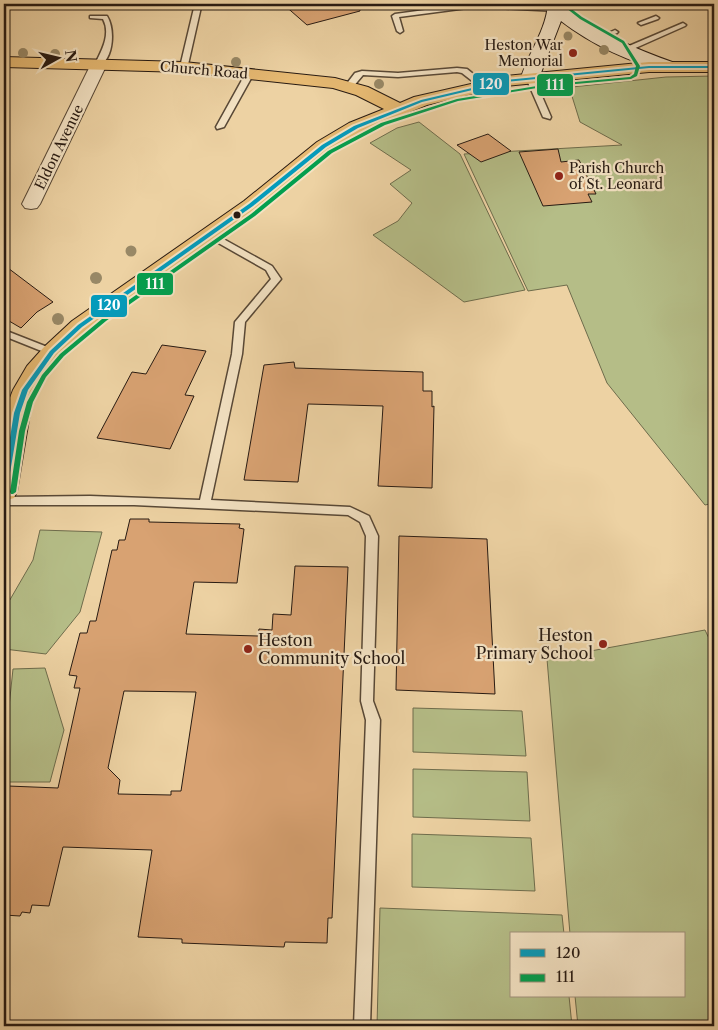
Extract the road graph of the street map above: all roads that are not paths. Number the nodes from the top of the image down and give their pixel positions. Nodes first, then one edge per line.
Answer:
1 (149, 4) edge
2 (200, 5) edge
3 (556, 7) edge
4 (92, 17) dead end
5 (656, 18) dead end
6 (641, 23) dead end
7 (683, 25) dead end
8 (400, 31) dead end
9 (618, 46) junction
10 (4, 62) edge
11 (99, 64) junction
12 (184, 67) junction
13 (668, 67) junction
14 (714, 67) edge
15 (630, 69) junction
16 (250, 73) junction
17 (530, 78) junction
18 (483, 85) junction
19 (349, 86) junction
20 (398, 109) junction
21 (547, 117) dead end
22 (220, 127) dead end
23 (31, 204) dead end
24 (209, 234) junction
25 (4, 333) edge
26 (52, 352) junction
27 (10, 412) edge
28 (4, 491) edge
29 (4, 500) edge
30 (205, 504) junction
31 (362, 1026) edge

1 - 2 lane
2 - 12 lane
3 - 8 lane
3 - 9 street
3 - 17 street
4 - 11 lane
5 - 6 lane
7 - 9 lane
9 - 13 street
9 - 15 street
10 - 11 main road, Church Road
11 - 12 main road, Church Road
11 - 23 street, Eldon Avenue
12 - 16 main road, Church Road
13 - 14 main road
13 - 15 main road
15 - 17 main road
16 - 19 main road, Church Road
16 - 22 lane
17 - 18 main road
17 - 21 lane
18 - 19 lane
18 - 20 main road
19 - 20 main road, Church Road
20 - 24 main road
24 - 26 main road
24 - 30 lane
25 - 26 lane
26 - 27 main road
27 - 28 main road
29 - 30 lane
30 - 31 lane

